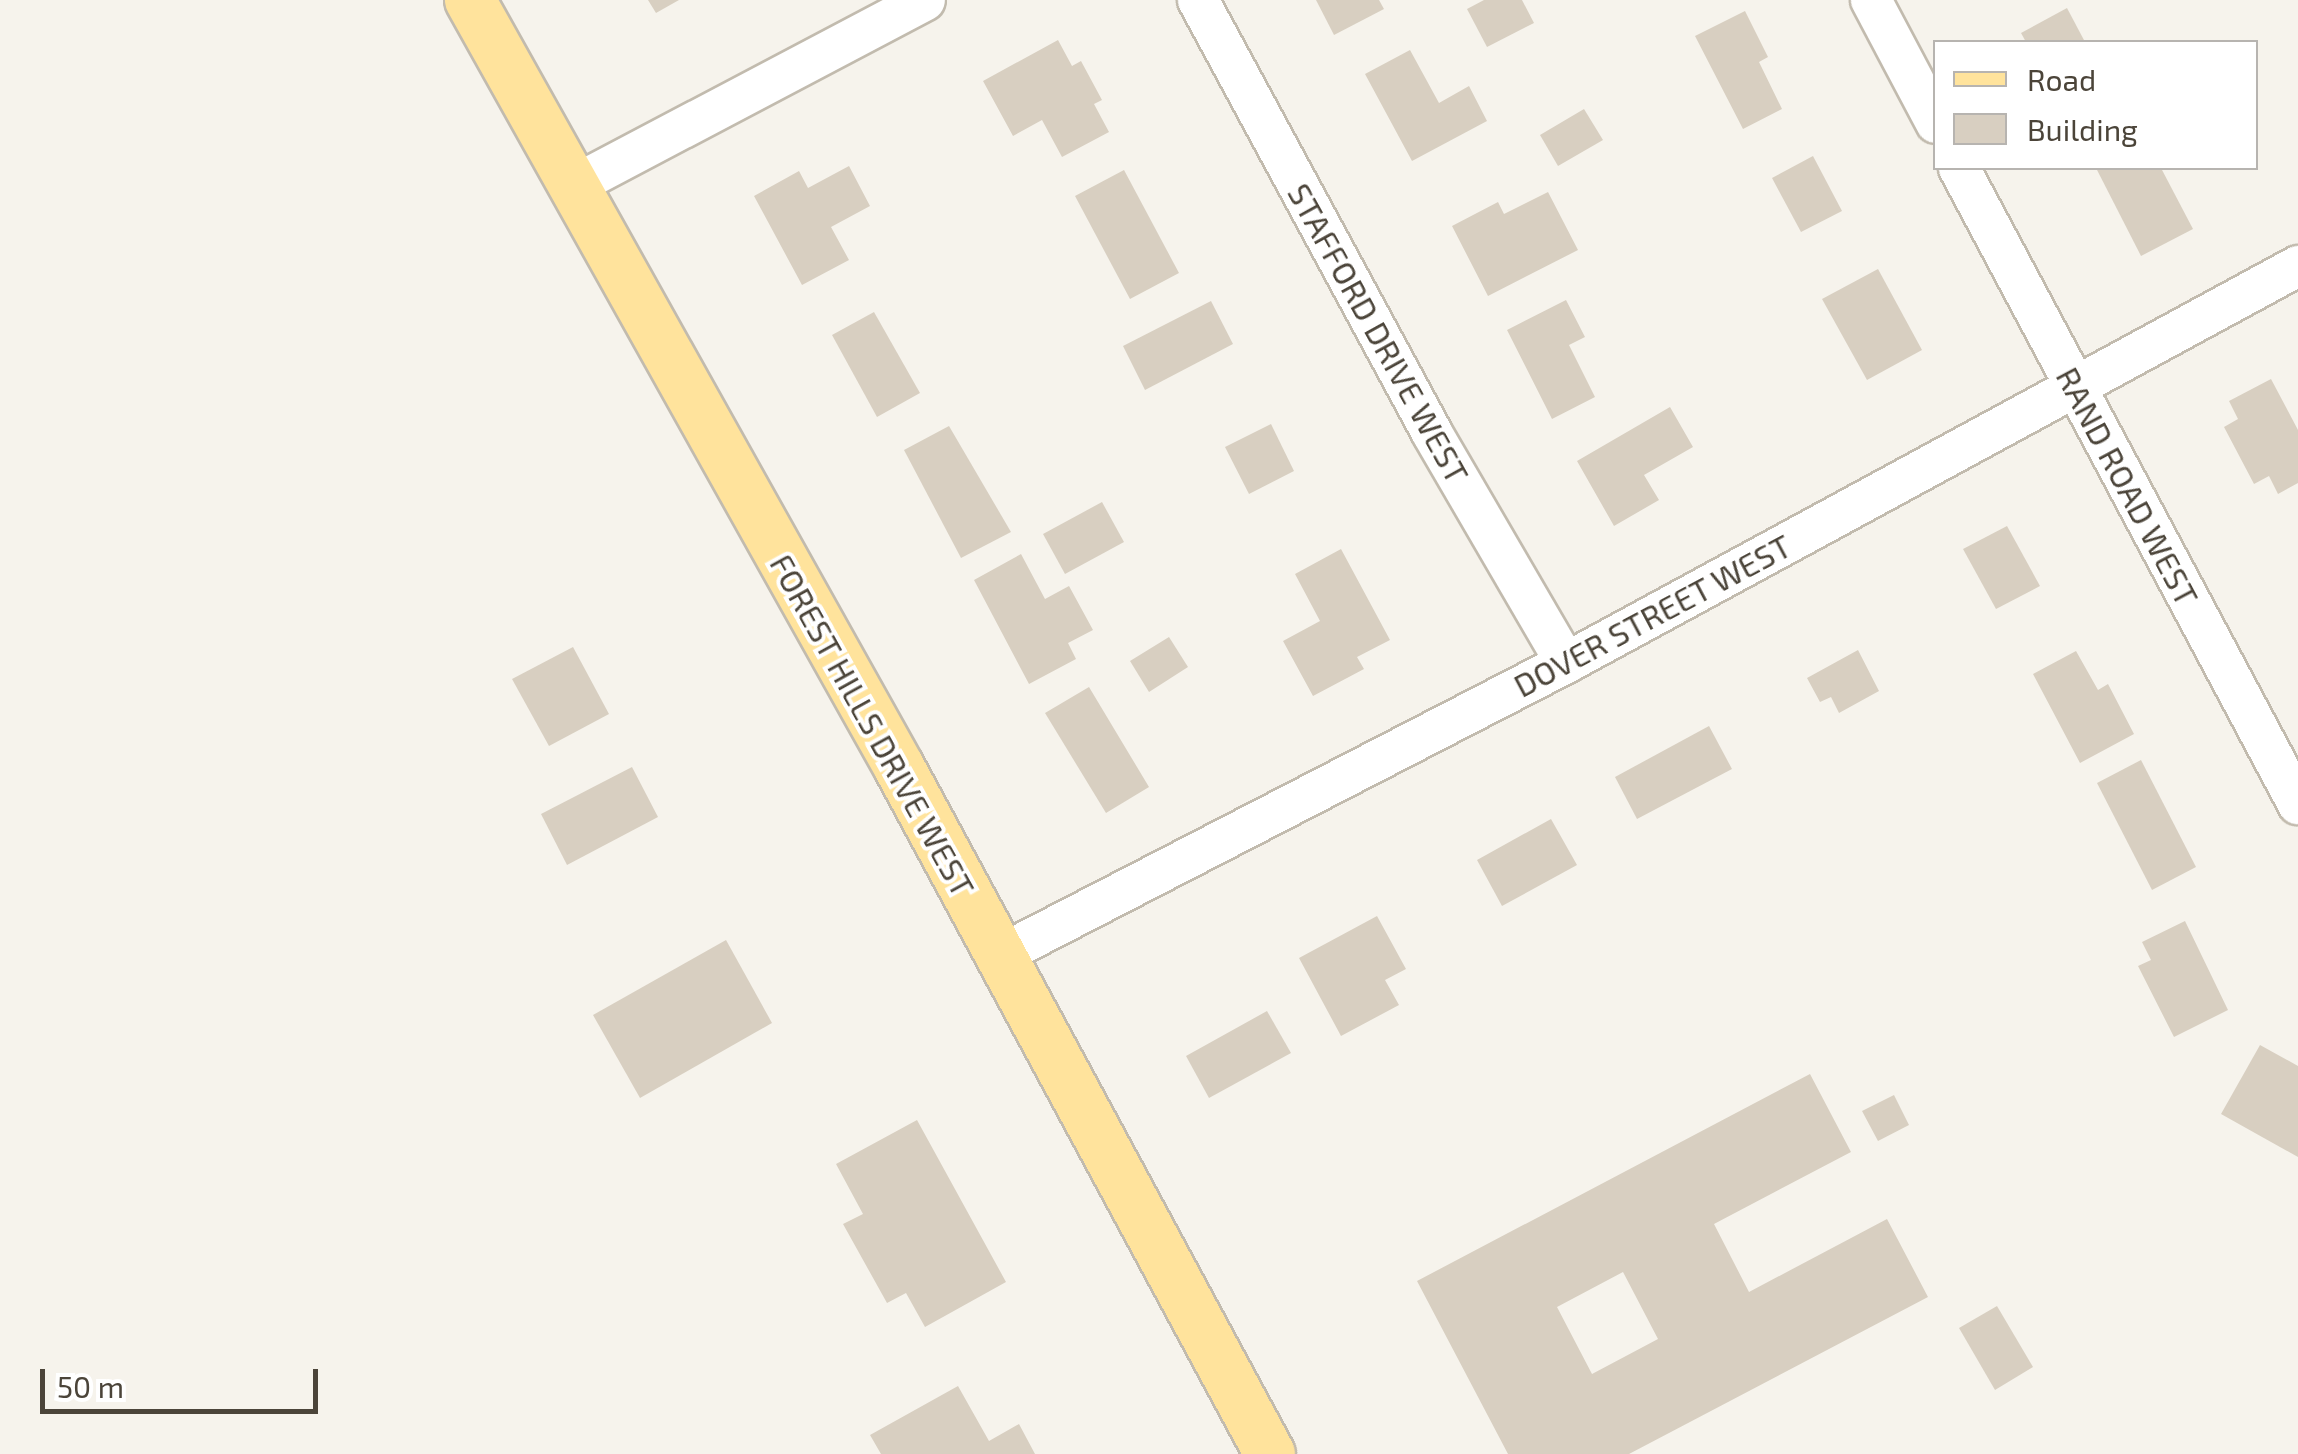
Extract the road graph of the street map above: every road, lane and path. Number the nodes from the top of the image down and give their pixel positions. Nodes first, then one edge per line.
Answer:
1 (470, 0) edge
2 (925, 0) edge
3 (1198, 0) edge
4 (1871, 0) edge
5 (1933, 117) edge
6 (1960, 170) edge
7 (570, 187) junction
8 (2298, 266) edge
9 (2074, 385) junction
10 (1566, 663) junction
11 (2298, 804) edge
12 (1002, 954) junction
13 (1270, 1454) edge

1 - 7 main road, FOREST HILLS DRIVE WEST
2 - 7 street
3 - 10 street, STAFFORD DRIVE WEST
4 - 5 street
6 - 9 street, RAND ROAD WEST
7 - 12 main road, FOREST HILLS DRIVE WEST
8 - 9 street, DOVER STREET WEST
9 - 10 street, DOVER STREET WEST
9 - 11 street, RAND ROAD WEST
10 - 12 street, DOVER STREET WEST
12 - 13 main road, FOREST HILLS DRIVE WEST

